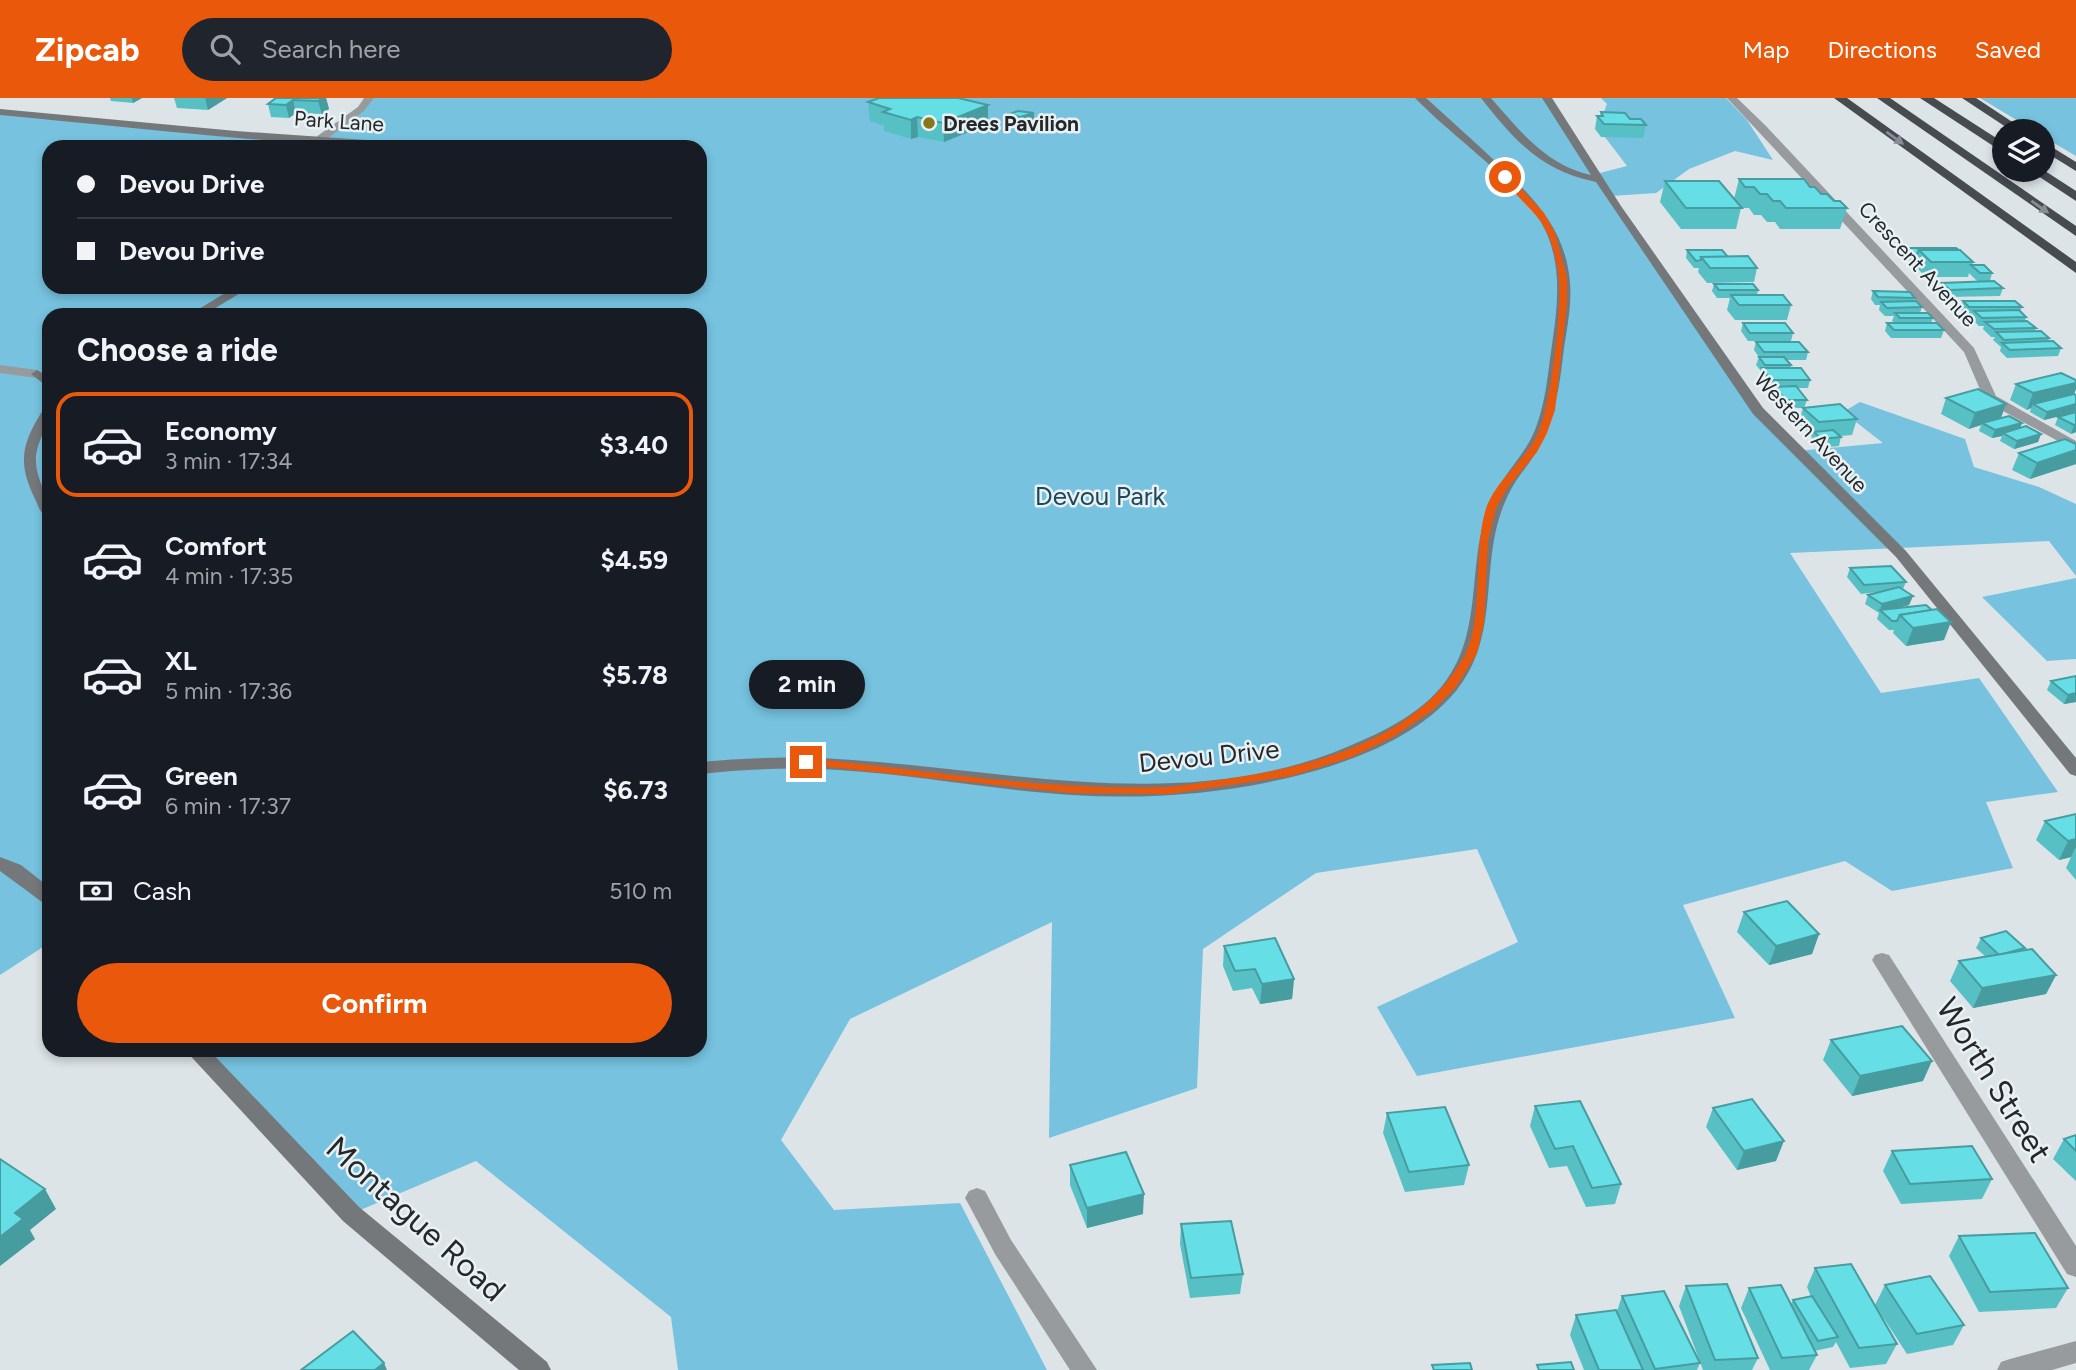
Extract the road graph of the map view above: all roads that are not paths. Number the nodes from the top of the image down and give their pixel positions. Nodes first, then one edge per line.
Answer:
1 (369, 98) edge
2 (1420, 98) edge
3 (1486, 98) edge
4 (1547, 98) edge
5 (1731, 98) edge
6 (1840, 98) edge
7 (1883, 98) edge
8 (1968, 98) edge
9 (1928, 99) edge
10 (0, 112) edge
11 (2001, 119) edge
12 (1992, 130) edge
13 (320, 139) junction
14 (333, 140) edge
15 (1992, 141) edge
16 (2055, 153) edge
17 (2076, 167) edge
18 (2055, 169) edge
19 (1600, 180) junction
20 (2053, 182) edge
21 (2076, 182) edge
22 (2076, 197) edge
23 (2076, 232) edge
24 (2076, 269) edge
25 (232, 294) edge
26 (207, 308) edge
27 (0, 369) edge
28 (42, 372) edge
29 (42, 423) edge
30 (2076, 447) edge
31 (42, 499) edge
32 (707, 767) edge
33 (2076, 769) edge
34 (0, 863) edge
35 (42, 892) edge
36 (1882, 960) dead end
37 (203, 1057) edge
38 (977, 1198) dead end
39 (2076, 1267) edge
40 (2076, 1352) edge
41 (538, 1370) edge
42 (1084, 1370) edge
43 (2010, 1370) edge

1 - 13 street
2 - 32 street, Devou Drive
3 - 19 street
4 - 19 street, Western Avenue
5 - 30 street, Crescent Avenue
6 -> 24 highway
7 -> 23 highway
8 - 11 highway
9 - 12 highway
9 - 15 highway
10 - 13 street, Park Lane
13 - 14 street, Park Lane
16 - 17 highway
18 - 21 highway
19 - 33 street, Western Avenue
20 - 22 highway
25 - 26 street
27 - 28 street
29 - 31 street
34 - 35 street
36 - 39 street, Worth Street
37 - 41 street, Montague Road
38 - 42 street
40 - 43 street

